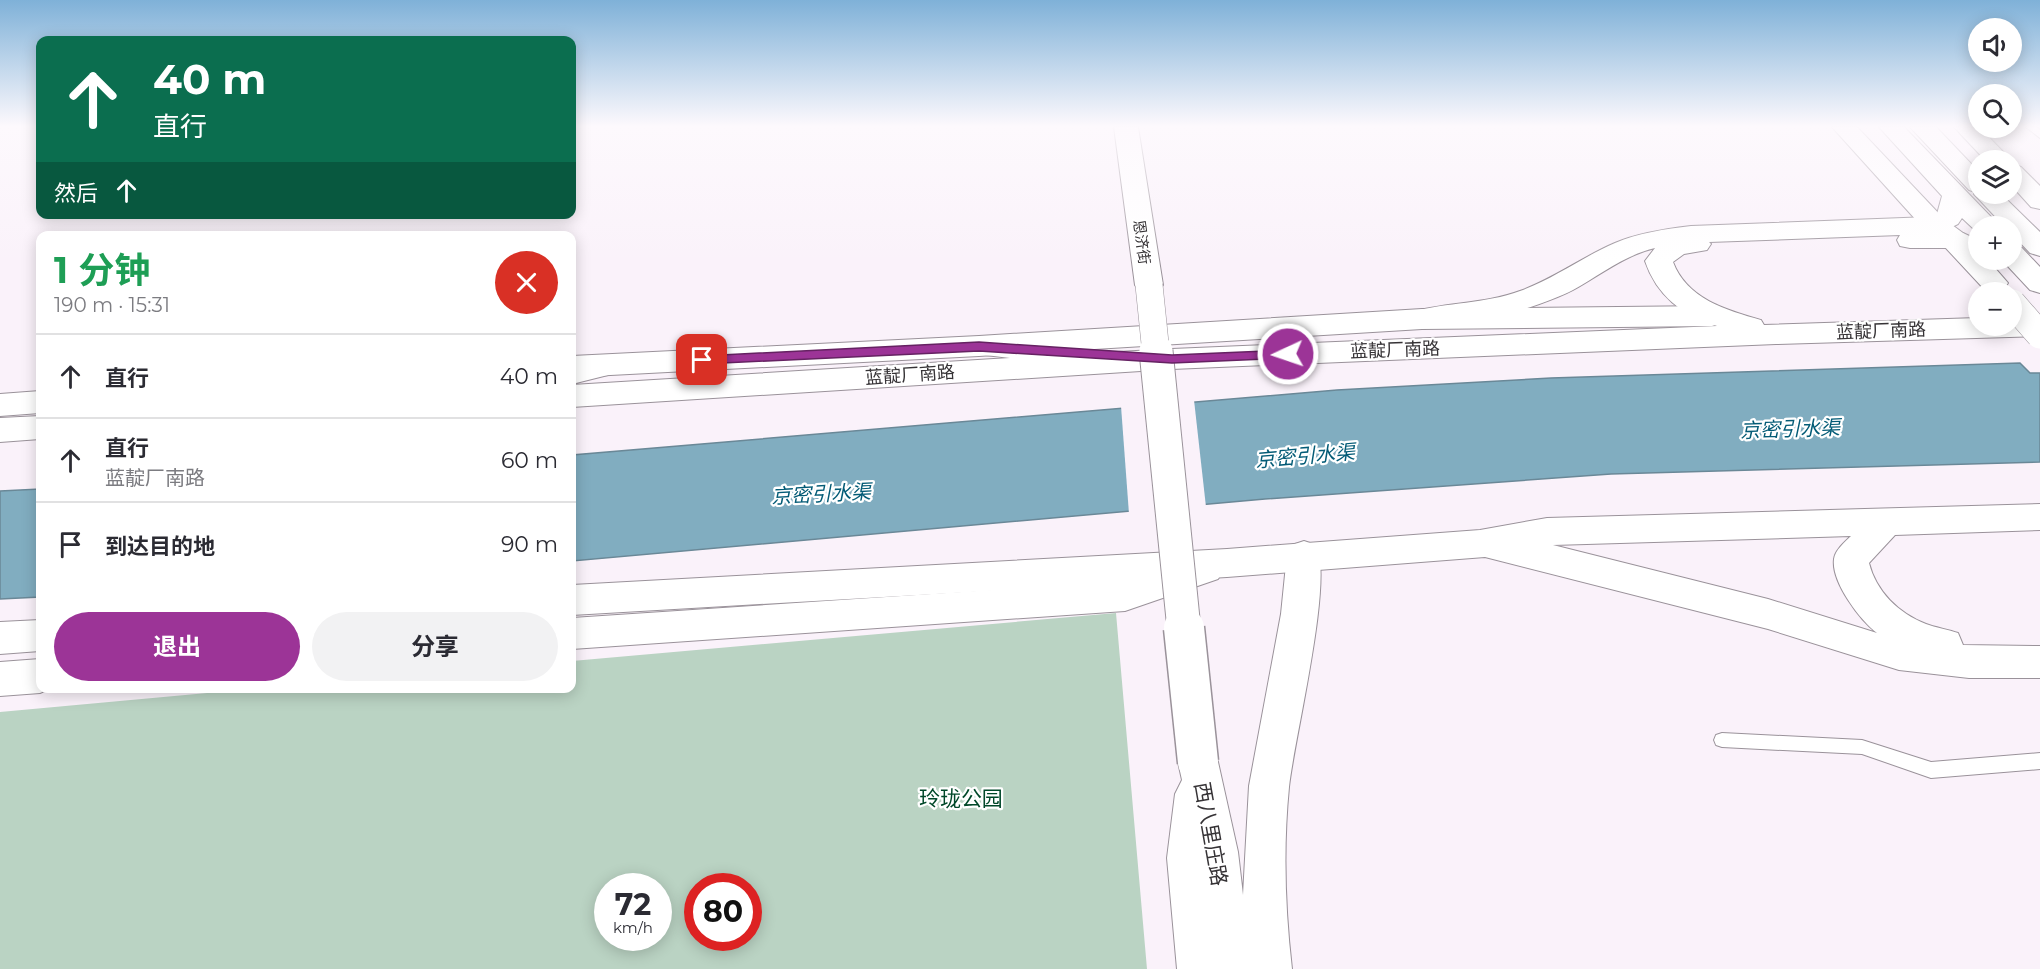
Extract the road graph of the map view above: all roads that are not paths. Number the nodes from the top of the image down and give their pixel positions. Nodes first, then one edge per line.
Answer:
1 (1133, 172) edge
2 (1887, 172) edge
3 (1951, 172) edge
4 (2022, 182) edge
5 (1968, 185) edge
6 (2040, 201) edge
7 (1968, 202) edge
8 (1991, 204) edge
9 (2008, 204) edge
10 (2040, 216) edge
11 (1944, 232) junction
12 (1968, 245) edge
13 (2040, 247) edge
14 (2027, 270) edge
15 (1999, 282) edge
16 (2007, 282) edge
17 (2022, 311) edge
18 (1712, 316) junction
19 (1422, 319) junction
20 (2040, 326) edge
21 (1776, 334) junction
22 (2040, 335) edge
23 (979, 346) junction
24 (1172, 359) junction
25 (609, 364) junction
26 (576, 367) edge
27 (576, 373) edge
28 (576, 396) edge
29 (36, 402) edge
30 (0, 405) edge
31 (36, 428) edge
32 (0, 430) edge
33 (2040, 517) edge
34 (1887, 521) junction
35 (1480, 544) junction
36 (1304, 555) junction
37 (1227, 562) junction
38 (576, 600) edge
39 (576, 634) edge
40 (36, 636) edge
41 (0, 638) edge
42 (2040, 644) edge
43 (2040, 662) edge
44 (36, 676) edge
45 (0, 679) edge
46 (1722, 740) dead end
47 (2040, 761) edge
48 (1198, 762) junction
49 (1199, 969) edge
50 (1229, 969) edge
51 (1270, 969) edge

1 - 48 main road, 恩济街, bridge
2 - 11 main road
3 - 5 main road
4 - 6 main road
7 - 11 main road
8 - 13 main road
9 - 10 main road
11 - 12 main road
11 - 15 main road
11 - 18 main road
11 - 19 main road
14 - 16 main road
17 - 22 main road, bridge
18 - 19 main road
18 - 21 main road
19 - 23 main road, 蓝靛厂南路
20 - 21 main road, 蓝靛厂南路
21 - 24 main road, 蓝靛厂南路
23 - 24 main road
23 - 25 main road, 蓝靛厂南路
24 - 28 main road, 蓝靛厂南路
25 - 26 main road
25 - 27 main road
29 - 30 main road
31 - 32 main road
33 - 34 main road
34 - 35 main road
34 - 42 main road
35 - 36 main road
35 - 43 main road
36 - 37 main road
36 - 51 main road
37 - 38 main road
37 - 39 main road
40 - 41 main road
44 - 45 main road
46 - 47 lane
48 - 49 main road, 西八里庄路
48 - 50 main road, 西八里庄路

